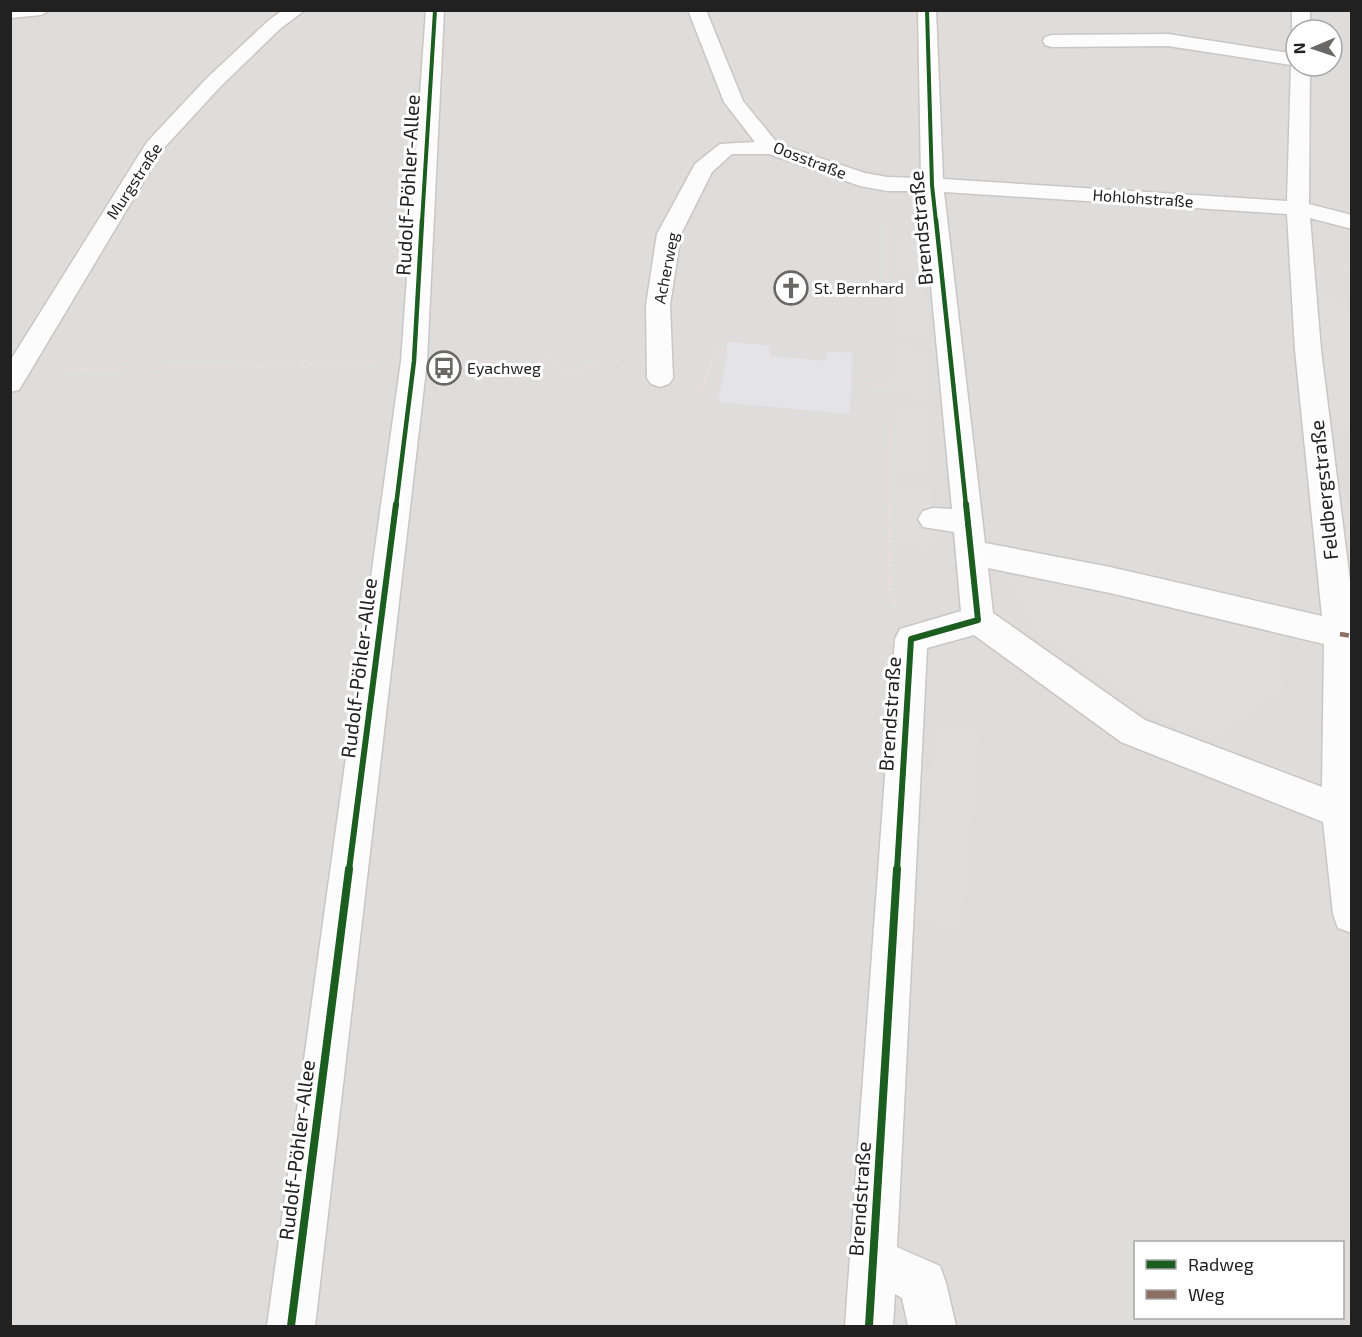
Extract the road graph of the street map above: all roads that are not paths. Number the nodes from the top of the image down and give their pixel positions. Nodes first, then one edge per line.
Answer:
1 (41, 10) edge
2 (296, 10) edge
3 (435, 10) edge
4 (697, 10) edge
5 (927, 10) edge
6 (10, 13) edge
7 (1052, 41) dead end
8 (1284, 58) edge
9 (1300, 78) edge
10 (771, 148) junction
11 (933, 185) junction
12 (1298, 208) junction
13 (1352, 222) edge
14 (14, 377) edge
15 (660, 378) road end
16 (933, 519) dead end
17 (968, 537) junction
18 (978, 620) junction
19 (1340, 634) junction
20 (1340, 811) junction
21 (1352, 914) edge
22 (873, 1260) junction
23 (291, 1326) edge
24 (869, 1326) edge
25 (932, 1326) edge

1 - 6 street
2 - 14 street, Murgstraße
3 - 23 street, Rudolf-Pöhler-Allee
4 - 10 street, Oosstraße
5 - 11 street, Brendstraße
7 - 8 street
9 - 12 street, Feldbergstraße
10 - 11 street, Oosstraße
10 - 15 street, Acherweg
11 - 12 street, Hohlohstraße
11 - 17 street, Brendstraße
12 - 13 street, Hohlohstraße
12 - 19 street, Feldbergstraße
16 - 17 street
17 - 18 street, Brendstraße
17 - 19 street
18 - 20 street
18 - 22 street, Brendstraße
19 - 20 street, Feldbergstraße
20 - 21 street, Feldbergstraße
22 - 24 street, Brendstraße
22 - 25 street

